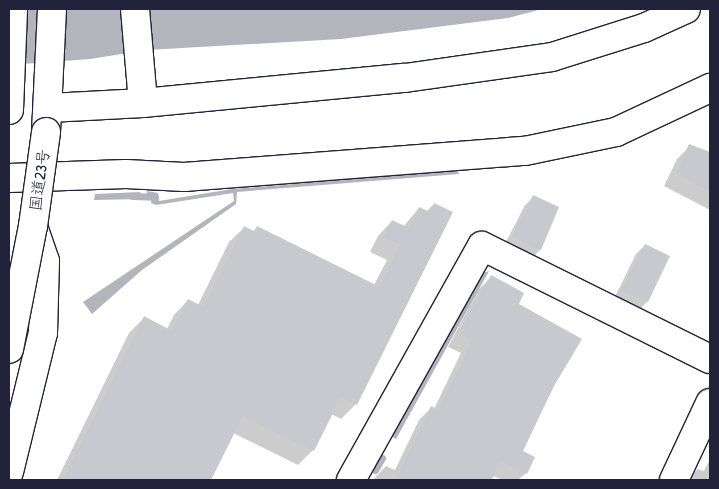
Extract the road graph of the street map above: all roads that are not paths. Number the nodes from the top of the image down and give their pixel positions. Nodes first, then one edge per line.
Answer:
1 (13, 9) edge
2 (52, 9) edge
3 (135, 9) edge
4 (686, 9) edge
5 (710, 88) edge
6 (9, 89) edge
7 (143, 103) junction
8 (9, 109) edge
9 (48, 110) junction
10 (9, 178) edge
11 (33, 226) junction
12 (9, 349) edge
13 (710, 359) edge
14 (710, 405) edge
15 (9, 472) edge
16 (351, 480) edge
17 (674, 480) edge

1 - 6 main road
2 - 9 main road, 国道23号
3 - 7 main road
4 - 7 main road
5 - 10 main road
6 - 8 main road
7 - 9 main road
9 - 11 main road, 国道23号, bridge
11 - 12 main road, 国道23号, bridge
11 - 15 main road
13 - 16 main road
14 - 17 main road

